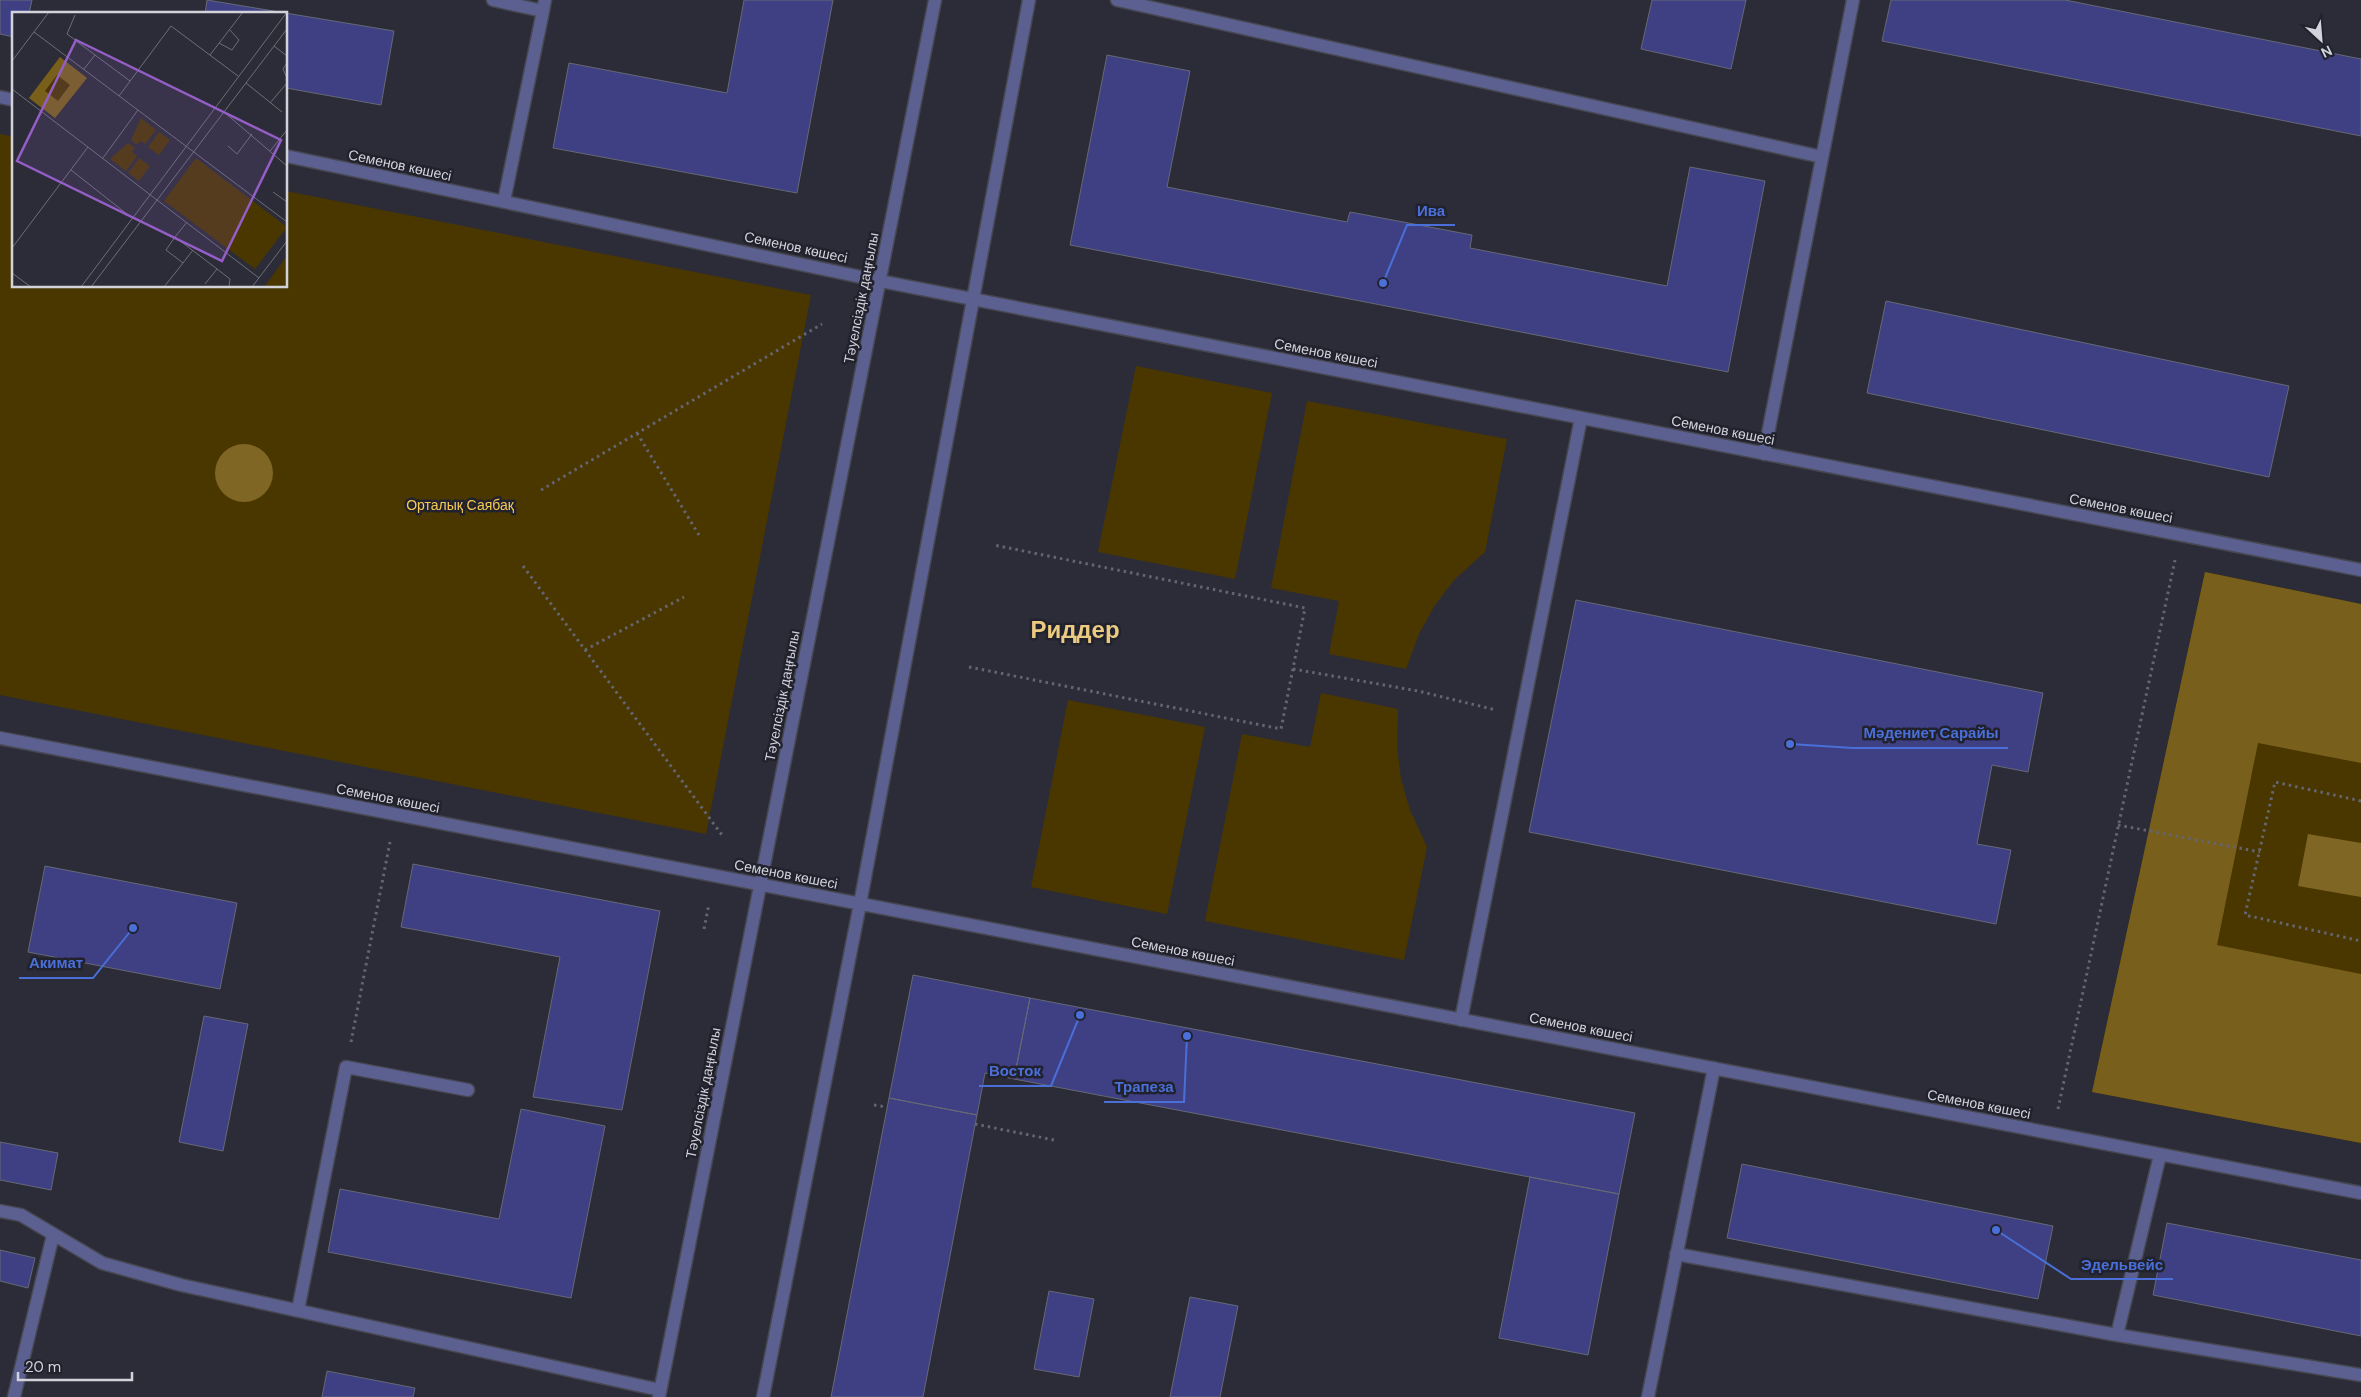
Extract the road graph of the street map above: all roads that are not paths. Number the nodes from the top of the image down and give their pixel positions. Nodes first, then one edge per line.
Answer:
1 (493, 0) edge
2 (935, 0) edge
3 (1029, 0) edge
4 (1117, 0) edge
5 (1853, 0) edge
6 (544, 5) edge
7 (288, 156) edge
8 (1822, 158) junction
9 (504, 201) junction
10 (880, 281) junction
11 (973, 298) junction
12 (1581, 418) junction
13 (1764, 454) junction
14 (2361, 570) edge
15 (0, 738) edge
16 (760, 885) junction
17 (860, 904) junction
18 (1462, 1020) junction
19 (1714, 1068) junction
20 (468, 1090) dead end
21 (2160, 1155) junction
22 (2361, 1193) edge
23 (0, 1211) edge
24 (53, 1235) junction
25 (1676, 1254) junction
26 (298, 1310) junction
27 (2117, 1335) junction
28 (2361, 1375) edge
29 (659, 1394) edge
30 (14, 1397) edge
31 (763, 1397) edge
32 (1648, 1397) edge

1 - 6 street
2 - 10 street, Тәуелсіздік даңғылы
3 - 11 street
4 - 8 street
5 - 8 street
6 - 9 street
7 - 9 street, Семенов көшесі
8 - 13 street
9 - 10 street, Семенов көшесі
10 - 11 street, Семенов көшесі
10 - 16 street, Тәуелсіздік даңғылы
11 - 12 street, Семенов көшесі
11 - 17 street
12 - 13 street, Семенов көшесі
12 - 18 street
13 - 14 street, Семенов көшесі
15 - 16 street, Семенов көшесі
16 - 17 street, Семенов көшесі
16 - 29 street, Тәуелсіздік даңғылы
17 - 18 street, Семенов көшесі
17 - 31 street
18 - 19 street, Семенов көшесі
19 - 21 street, Семенов көшесі
19 - 25 street
20 - 26 street
21 - 22 street, Семенов көшесі
21 - 27 street
23 - 24 street
24 - 26 street
24 - 30 street
25 - 27 street
25 - 32 street
26 - 29 street
27 - 28 street

